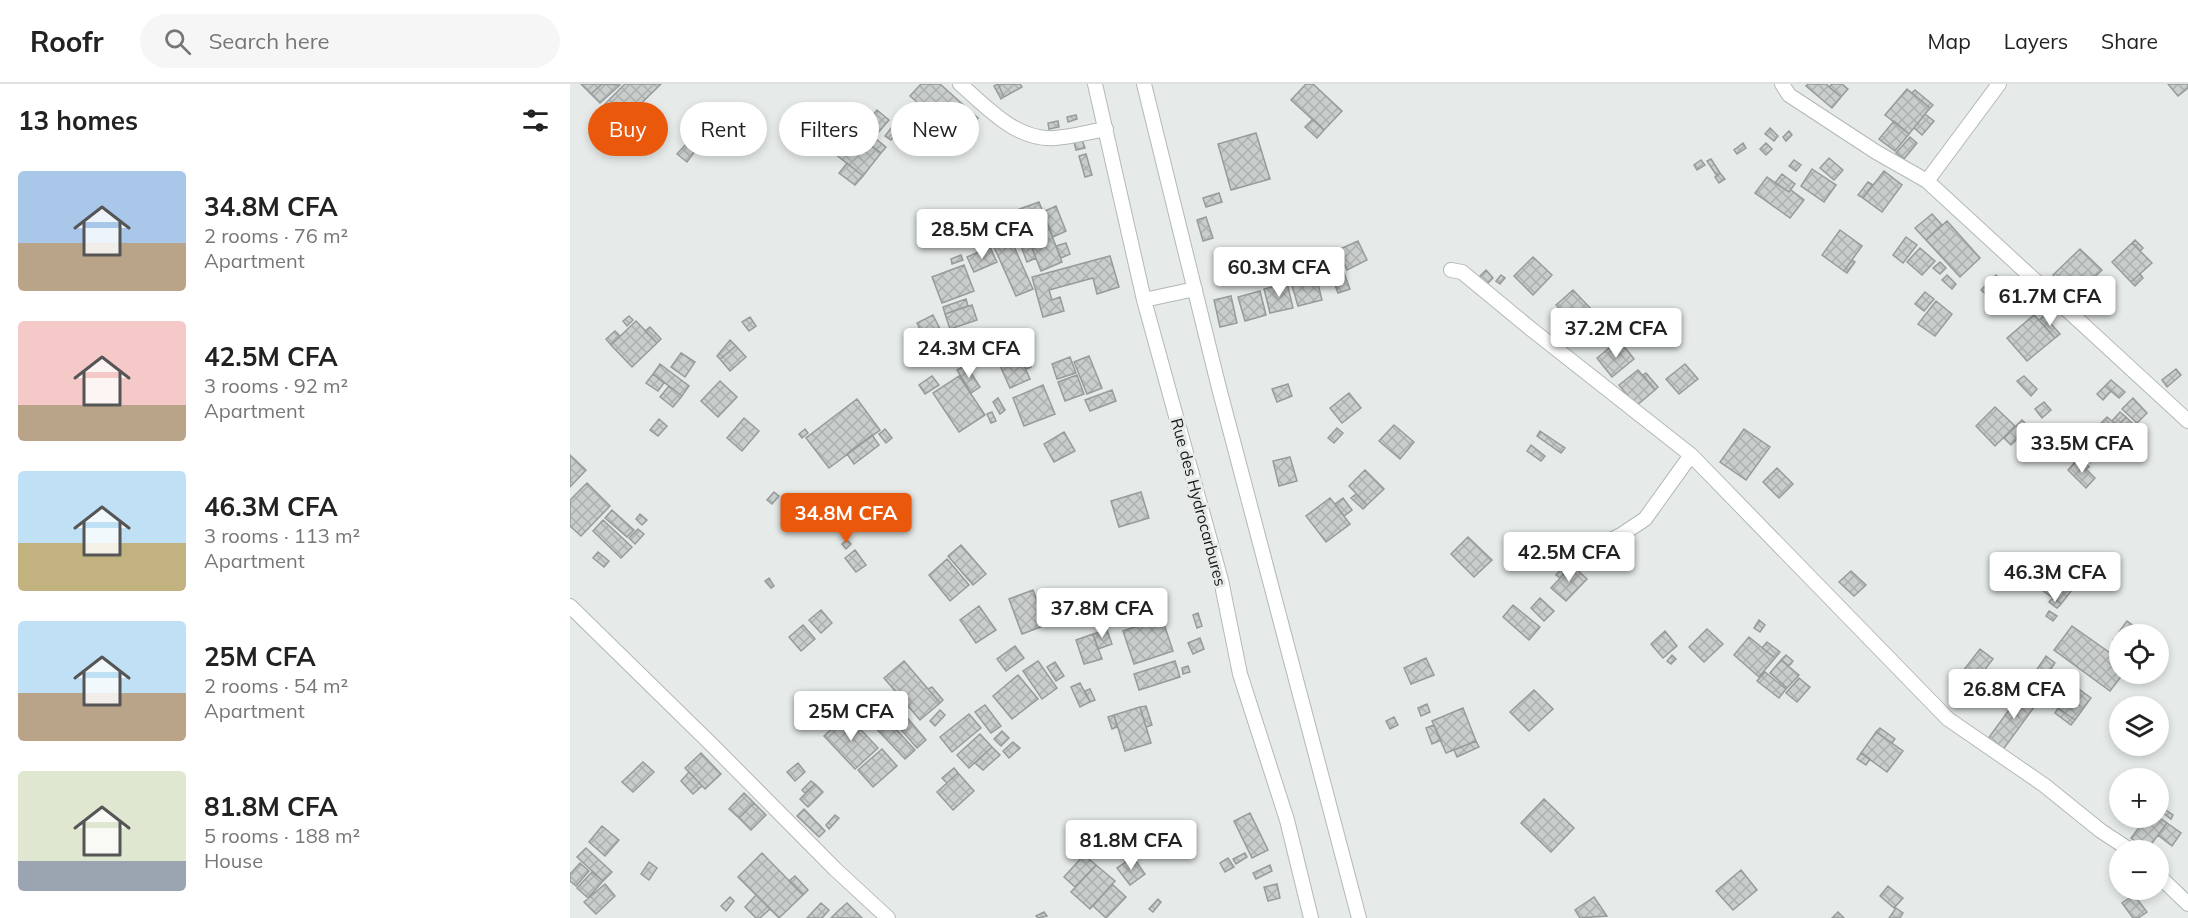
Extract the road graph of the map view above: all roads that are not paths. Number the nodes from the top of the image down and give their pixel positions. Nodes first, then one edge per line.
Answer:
1 (960, 84) edge
2 (1095, 84) edge
3 (1144, 84) edge
4 (1782, 84) edge
5 (1999, 84) edge
6 (1106, 129) junction
7 (1927, 181) junction
8 (1451, 270) dead end
9 (1195, 290) junction
10 (1144, 300) junction
11 (2188, 421) edge
12 (1691, 455) junction
13 (1585, 552) dead end
14 (570, 606) edge
15 (2115, 840) edge
16 (2169, 885) edge
17 (2188, 903) edge
18 (888, 918) edge
19 (1311, 918) edge
20 (1359, 918) edge

1 - 6 street
2 - 6 street, Rue des Hydrocarbures
3 - 9 street
4 - 7 street
5 - 7 street
6 - 10 street, Rue des Hydrocarbures
7 - 11 street
8 - 12 street
9 - 10 street
9 - 20 street
10 - 19 street, Rue des Hydrocarbures
12 - 13 street
12 - 15 street
14 - 18 street
16 - 17 street

